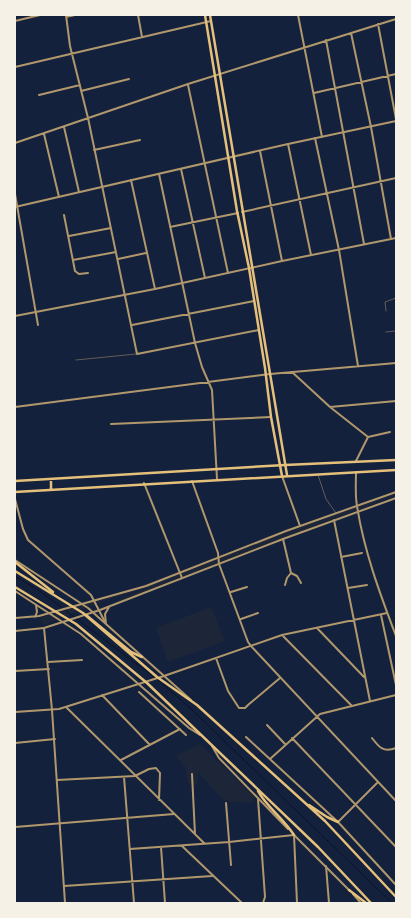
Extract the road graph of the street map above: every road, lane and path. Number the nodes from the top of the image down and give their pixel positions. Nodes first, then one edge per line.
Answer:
1 (22, 15) edge
2 (40, 15) edge
3 (75, 15) edge
4 (138, 15) edge
5 (205, 15) edge
6 (210, 15) edge
7 (298, 15) edge
8 (66, 16) edge
9 (396, 18) edge
10 (23, 19) junction
11 (15, 21) edge
12 (211, 21) junction
13 (206, 22) junction
14 (378, 24) junction
15 (351, 32) junction
16 (142, 37) junction
17 (326, 40) junction
18 (306, 47) junction
19 (72, 54) junction
20 (15, 67) edge
21 (220, 74) junction
22 (396, 74) edge
23 (215, 76) junction
24 (387, 77) junction
25 (129, 79) dead end
26 (361, 82) junction
27 (80, 84) junction
28 (188, 84) junction
29 (336, 88) junction
30 (81, 91) junction
31 (314, 92) junction
32 (39, 95) dead end
33 (88, 118) junction
34 (396, 120) edge
35 (64, 127) junction
36 (371, 127) junction
37 (343, 133) junction
38 (44, 134) junction
39 (322, 137) junction
40 (315, 138) junction
41 (140, 140) dead end
42 (15, 143) edge
43 (288, 144) junction
44 (94, 150) junction
45 (260, 151) junction
46 (234, 157) junction
47 (228, 158) junction
48 (205, 164) junction
49 (181, 169) junction
50 (158, 174) junction
51 (396, 178) edge
52 (131, 180) junction
53 (381, 181) junction
54 (102, 187) junction
55 (353, 188) junction
56 (80, 192) junction
57 (326, 193) junction
58 (15, 194) edge
59 (59, 197) junction
60 (299, 199) junction
61 (271, 206) junction
62 (16, 207) edge
63 (242, 212) junction
64 (238, 213) junction
65 (64, 215) dead end
66 (216, 217) junction
67 (194, 222) junction
68 (170, 227) junction
69 (111, 228) junction
70 (68, 236) junction
71 (396, 238) edge
72 (391, 239) junction
73 (364, 244) junction
74 (339, 250) junction
75 (116, 252) junction
76 (146, 253) junction
77 (312, 255) junction
78 (118, 259) junction
79 (73, 260) junction
80 (282, 261) junction
81 (251, 268) junction
82 (88, 273) dead end
83 (228, 273) junction
84 (205, 278) junction
85 (182, 283) junction
86 (155, 289) junction
87 (125, 294) junction
88 (396, 298) edge
89 (254, 301) junction
90 (35, 311) junction
91 (386, 311) dead end
92 (189, 313) junction
93 (15, 316) edge
94 (38, 325) dead end
95 (132, 325) junction
96 (259, 330) junction
97 (396, 331) edge
98 (386, 332) dead end
99 (195, 343) junction
100 (138, 354) junction
101 (76, 360) dead end
102 (396, 363) edge
103 (358, 366) junction
104 (292, 372) junction
105 (266, 374) junction
106 (270, 374) junction
107 (208, 381) junction
108 (396, 401) edge
109 (15, 407) edge
110 (330, 407) junction
111 (271, 417) junction
112 (212, 420) junction
113 (111, 424) dead end
114 (390, 432) dead end
115 (368, 438) junction
116 (396, 460) edge
117 (356, 461) junction
118 (285, 465) junction
119 (280, 466) junction
120 (216, 469) junction
121 (396, 470) edge
122 (356, 472) junction
123 (318, 474) junction
124 (287, 475) junction
125 (282, 476) junction
126 (51, 479) junction
127 (217, 479) junction
128 (284, 479) junction
129 (15, 481) edge
130 (192, 481) junction
131 (144, 483) junction
132 (51, 490) junction
133 (15, 492) edge
134 (396, 492) edge
135 (396, 498) edge
136 (15, 499) edge
137 (356, 505) junction
138 (358, 511) junction
139 (336, 513) junction
140 (334, 520) junction
141 (300, 526) junction
142 (283, 539) junction
143 (362, 553) dead end
144 (342, 557) junction
145 (219, 558) junction
146 (15, 561) edge
147 (219, 564) junction
148 (15, 571) edge
149 (180, 573) junction
150 (291, 573) junction
151 (182, 578) junction
152 (301, 583) dead end
153 (285, 585) dead end
154 (367, 585) dead end
155 (247, 587) dead end
156 (348, 588) junction
157 (15, 589) edge
158 (230, 593) junction
159 (64, 600) junction
160 (94, 600) junction
161 (35, 603) junction
162 (82, 604) junction
163 (110, 606) junction
164 (61, 610) junction
165 (100, 610) junction
166 (258, 612) dead end
167 (50, 613) junction
168 (83, 613) junction
169 (92, 613) junction
170 (387, 613) junction
171 (381, 615) junction
172 (35, 617) junction
173 (58, 617) junction
174 (15, 618) edge
175 (240, 619) junction
176 (354, 620) junction
177 (64, 622) junction
178 (106, 624) junction
179 (44, 628) junction
180 (317, 628) junction
181 (15, 630) edge
182 (282, 635) junction
183 (396, 636) edge
184 (250, 646) junction
185 (142, 657) junction
186 (216, 658) junction
187 (82, 660) dead end
188 (48, 662) junction
189 (49, 669) junction
190 (15, 671) edge
191 (163, 677) junction
192 (364, 677) junction
193 (280, 678) junction
194 (141, 683) junction
195 (396, 685) edge
196 (139, 692) dead end
197 (102, 695) junction
198 (396, 695) edge
199 (370, 701) junction
200 (197, 705) junction
201 (351, 705) junction
202 (66, 707) junction
203 (52, 710) junction
204 (15, 712) edge
205 (316, 716) junction
206 (266, 725) dead end
207 (180, 729) junction
208 (186, 735) dead end
209 (202, 736) junction
210 (246, 737) dead end
211 (292, 738) junction
212 (372, 738) dead end
213 (55, 739) junction
214 (15, 743) edge
215 (285, 744) junction
216 (150, 745) junction
217 (212, 746) junction
218 (396, 748) edge
219 (270, 759) junction
220 (120, 760) junction
221 (192, 774) dead end
222 (135, 776) junction
223 (124, 777) junction
224 (57, 780) junction
225 (377, 782) junction
226 (258, 789) junction
227 (258, 799) junction
228 (159, 800) junction
229 (396, 801) edge
230 (226, 803) dead end
231 (307, 804) junction
232 (355, 804) junction
233 (174, 814) junction
234 (128, 818) junction
235 (338, 822) junction
236 (60, 823) junction
237 (15, 827) edge
238 (195, 835) junction
239 (294, 835) junction
240 (261, 839) junction
241 (229, 842) junction
242 (204, 844) junction
243 (181, 845) junction
244 (161, 847) junction
245 (396, 847) edge
246 (130, 849) junction
247 (231, 865) dead end
248 (326, 866) junction
249 (212, 876) junction
250 (163, 880) junction
251 (133, 882) junction
252 (396, 885) edge
253 (64, 886) junction
254 (349, 890) junction
255 (396, 897) edge
256 (65, 903) edge
257 (134, 903) edge
258 (165, 903) edge
259 (242, 903) edge
260 (262, 903) edge
261 (298, 903) edge
262 (329, 903) edge
263 (361, 903) edge
264 (366, 903) edge
265 (371, 903) edge

1 - 10 street
2 - 10 street
3 - 8 street
4 - 16 street
5 - 13 main road
6 - 12 main road
7 - 18 street
8 - 19 street
9 - 14 street
10 - 11 street
12 - 13 street
12 - 21 main road
13 - 16 street
13 - 23 main road
14 - 15 street
14 - 24 street
15 - 17 street
15 - 26 street
16 - 19 street
17 - 18 street
17 - 29 street
18 - 21 street
18 - 31 street
19 - 20 street
19 - 27 street
21 - 23 street
21 - 46 main road
22 - 24 street
23 - 28 street
23 - 47 main road
24 - 26 street
24 - 34 street
25 - 30 street
26 - 29 street
26 - 36 street
27 - 30 street
27 - 32 street
28 - 33 street
28 - 48 street
29 - 31 street
29 - 37 street
30 - 33 street
31 - 39 street
33 - 35 street
33 - 44 street
34 - 36 street
35 - 38 street
35 - 56 street
36 - 37 street
36 - 53 street
37 - 39 street
37 - 55 street
38 - 42 street
38 - 59 street
39 - 40 street
40 - 43 street
40 - 57 street
41 - 44 street
43 - 45 street
43 - 60 street
44 - 54 street
45 - 46 street
45 - 61 street
46 - 47 street
46 - 63 main road
47 - 48 street
47 - 64 main road
48 - 49 street
48 - 66 street
49 - 50 street
49 - 67 street
50 - 52 street
50 - 68 street
51 - 53 street
52 - 54 street
52 - 76 street
53 - 55 street
53 - 72 street
54 - 56 street
54 - 69 street
55 - 57 street
55 - 73 street
56 - 59 street
57 - 60 street
57 - 74 street
58 - 62 street
59 - 62 street
60 - 61 street
60 - 77 street
61 - 63 street
61 - 80 street
62 - 90 street
63 - 81 main road
64 - 66 street
64 - 81 main road
65 - 70 street
66 - 67 street
66 - 83 street
67 - 68 street
67 - 84 street
68 - 85 street
69 - 70 street
69 - 75 street
70 - 79 street
71 - 72 street
72 - 73 street
73 - 74 street
74 - 77 street
74 - 103 street
75 - 78 street
75 - 79 street
76 - 78 street
76 - 86 street
77 - 80 street
78 - 87 street
79 - 82 street
80 - 81 street
81 - 83 street
81 - 89 main road
81 - 106 main road
83 - 84 street
84 - 85 street
85 - 86 street
85 - 92 street
86 - 87 street
87 - 90 street
87 - 95 street
88 - 91 lane
89 - 92 street
89 - 96 main road
90 - 93 street
90 - 94 street
92 - 95 street
92 - 99 street
95 - 100 street
96 - 99 street
96 - 105 main road
97 - 98 lane
99 - 100 street
99 - 107 street
100 - 101 lane
102 - 103 street
103 - 104 street
104 - 106 street
104 - 110 street
105 - 106 street
105 - 107 street
105 - 111 main road
106 - 118 main road
107 - 109 street
107 - 112 street
108 - 110 street
110 - 115 street
111 - 112 street
111 - 119 main road
112 - 113 street
112 - 120 street
114 - 115 street
115 - 117 street
116 - 117 main road
117 - 118 main road
118 - 119 main road
118 - 124 main road
119 - 120 main road
119 - 125 main road
120 - 126 main road
120 - 127 street
121 - 122 main road
122 - 123 main road
122 - 137 street
123 - 124 main road
123 - 139 lane
124 - 125 main road
124 - 128 street
125 - 127 main road
125 - 128 street
126 - 129 main road
126 - 132 main road
127 - 130 main road
128 - 141 street
130 - 131 main road
130 - 145 street
131 - 132 main road
131 - 149 street
132 - 133 main road
134 - 137 street
135 - 138 street
136 - 160 street
137 - 138 street
137 - 139 street
138 - 140 street
138 - 170 street
139 - 141 street
140 - 142 street
140 - 144 street
141 - 145 street
142 - 147 street
142 - 150 street
143 - 144 street
144 - 156 street
145 - 147 street
145 - 149 street
146 - 159 main road
146 - 162 street
147 - 151 street
147 - 158 street
148 - 159 main road
149 - 151 street
149 - 160 street
150 - 152 street
150 - 153 street
151 - 163 street
154 - 156 street
155 - 158 street
156 - 176 street
157 - 161 street
157 - 209 main road
158 - 175 street
159 - 168 main road
160 - 162 street
160 - 165 street
161 - 167 street
161 - 172 street
162 - 164 street
162 - 169 street
163 - 165 street
163 - 178 street
164 - 167 street
164 - 173 street
165 - 169 street
165 - 178 street
166 - 175 street
167 - 172 street
167 - 173 street
168 - 185 main road
168 - 200 main road
169 - 177 street
169 - 178 street
170 - 171 street
170 - 183 street
171 - 176 street
171 - 195 street
172 - 174 street
173 - 177 street
175 - 184 street
176 - 180 street
176 - 192 street
177 - 179 street
177 - 194 street
178 - 185 street
179 - 181 street
179 - 188 street
180 - 182 street
180 - 192 street
182 - 184 street
182 - 201 street
184 - 186 street
184 - 193 street
185 - 191 street
186 - 191 street
186 - 193 street
187 - 188 street
188 - 189 street
189 - 190 street
189 - 203 street
191 - 194 street
191 - 200 street
192 - 199 street
193 - 205 street
194 - 197 street
194 - 209 street
196 - 207 street
197 - 202 street
197 - 216 street
198 - 199 street
199 - 201 street
200 - 231 main road
201 - 205 street
202 - 203 street
202 - 220 street
203 - 204 street
203 - 213 street
205 - 211 street
205 - 225 street
206 - 215 street
207 - 208 street
207 - 216 street
209 - 217 main road
210 - 219 street
211 - 215 street
211 - 232 street
212 - 218 street
213 - 214 street
213 - 224 street
215 - 219 street
216 - 220 street
217 - 226 main road
217 - 227 street
219 - 235 street
220 - 222 street
221 - 238 street
222 - 223 street
222 - 228 street
222 - 228 street
223 - 224 street
223 - 234 street
224 - 236 street
225 - 229 street
225 - 232 street
226 - 239 main road
226 - 265 main road
227 - 239 street
227 - 240 street
228 - 233 street
230 - 241 street
231 - 235 main road
231 - 255 main road
232 - 235 street
232 - 245 street
233 - 234 street
233 - 238 street
234 - 236 street
234 - 246 street
235 - 252 street
236 - 237 street
236 - 253 street
238 - 242 street
239 - 240 street
239 - 248 street
239 - 261 street
240 - 241 street
240 - 260 street
241 - 242 street
241 - 247 street
242 - 243 street
243 - 244 street
243 - 249 street
244 - 246 street
244 - 250 street
246 - 251 street
248 - 254 street
248 - 262 street
249 - 250 street
249 - 259 street
250 - 251 street
250 - 258 street
251 - 253 street
251 - 257 street
253 - 256 street
254 - 263 street
254 - 264 main road

